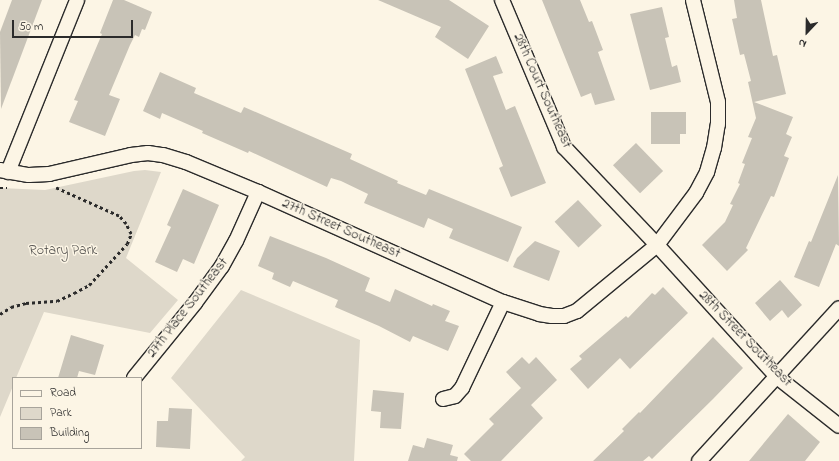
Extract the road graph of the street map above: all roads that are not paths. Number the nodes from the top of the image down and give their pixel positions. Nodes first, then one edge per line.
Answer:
1 (77, 0) edge
2 (502, 0) edge
3 (693, 0) edge
4 (4, 171) edge
5 (258, 192) junction
6 (657, 245) junction
7 (503, 302) junction
8 (839, 308) edge
9 (776, 376) junction
10 (135, 377) edge
11 (443, 399) dead end
12 (839, 426) edge
13 (699, 461) edge

1 - 4 street
2 - 6 street, 28th Court Southeast
3 - 6 street, 27th Street Southeast
4 - 5 street, 27th Street Southeast
5 - 7 street, 27th Street Southeast
5 - 10 street, 27th Place Southeast
6 - 7 street, 27th Street Southeast
6 - 9 street, 28th Street Southeast
7 - 11 street
8 - 9 street
9 - 12 street, 28th Street Southeast
9 - 13 street

